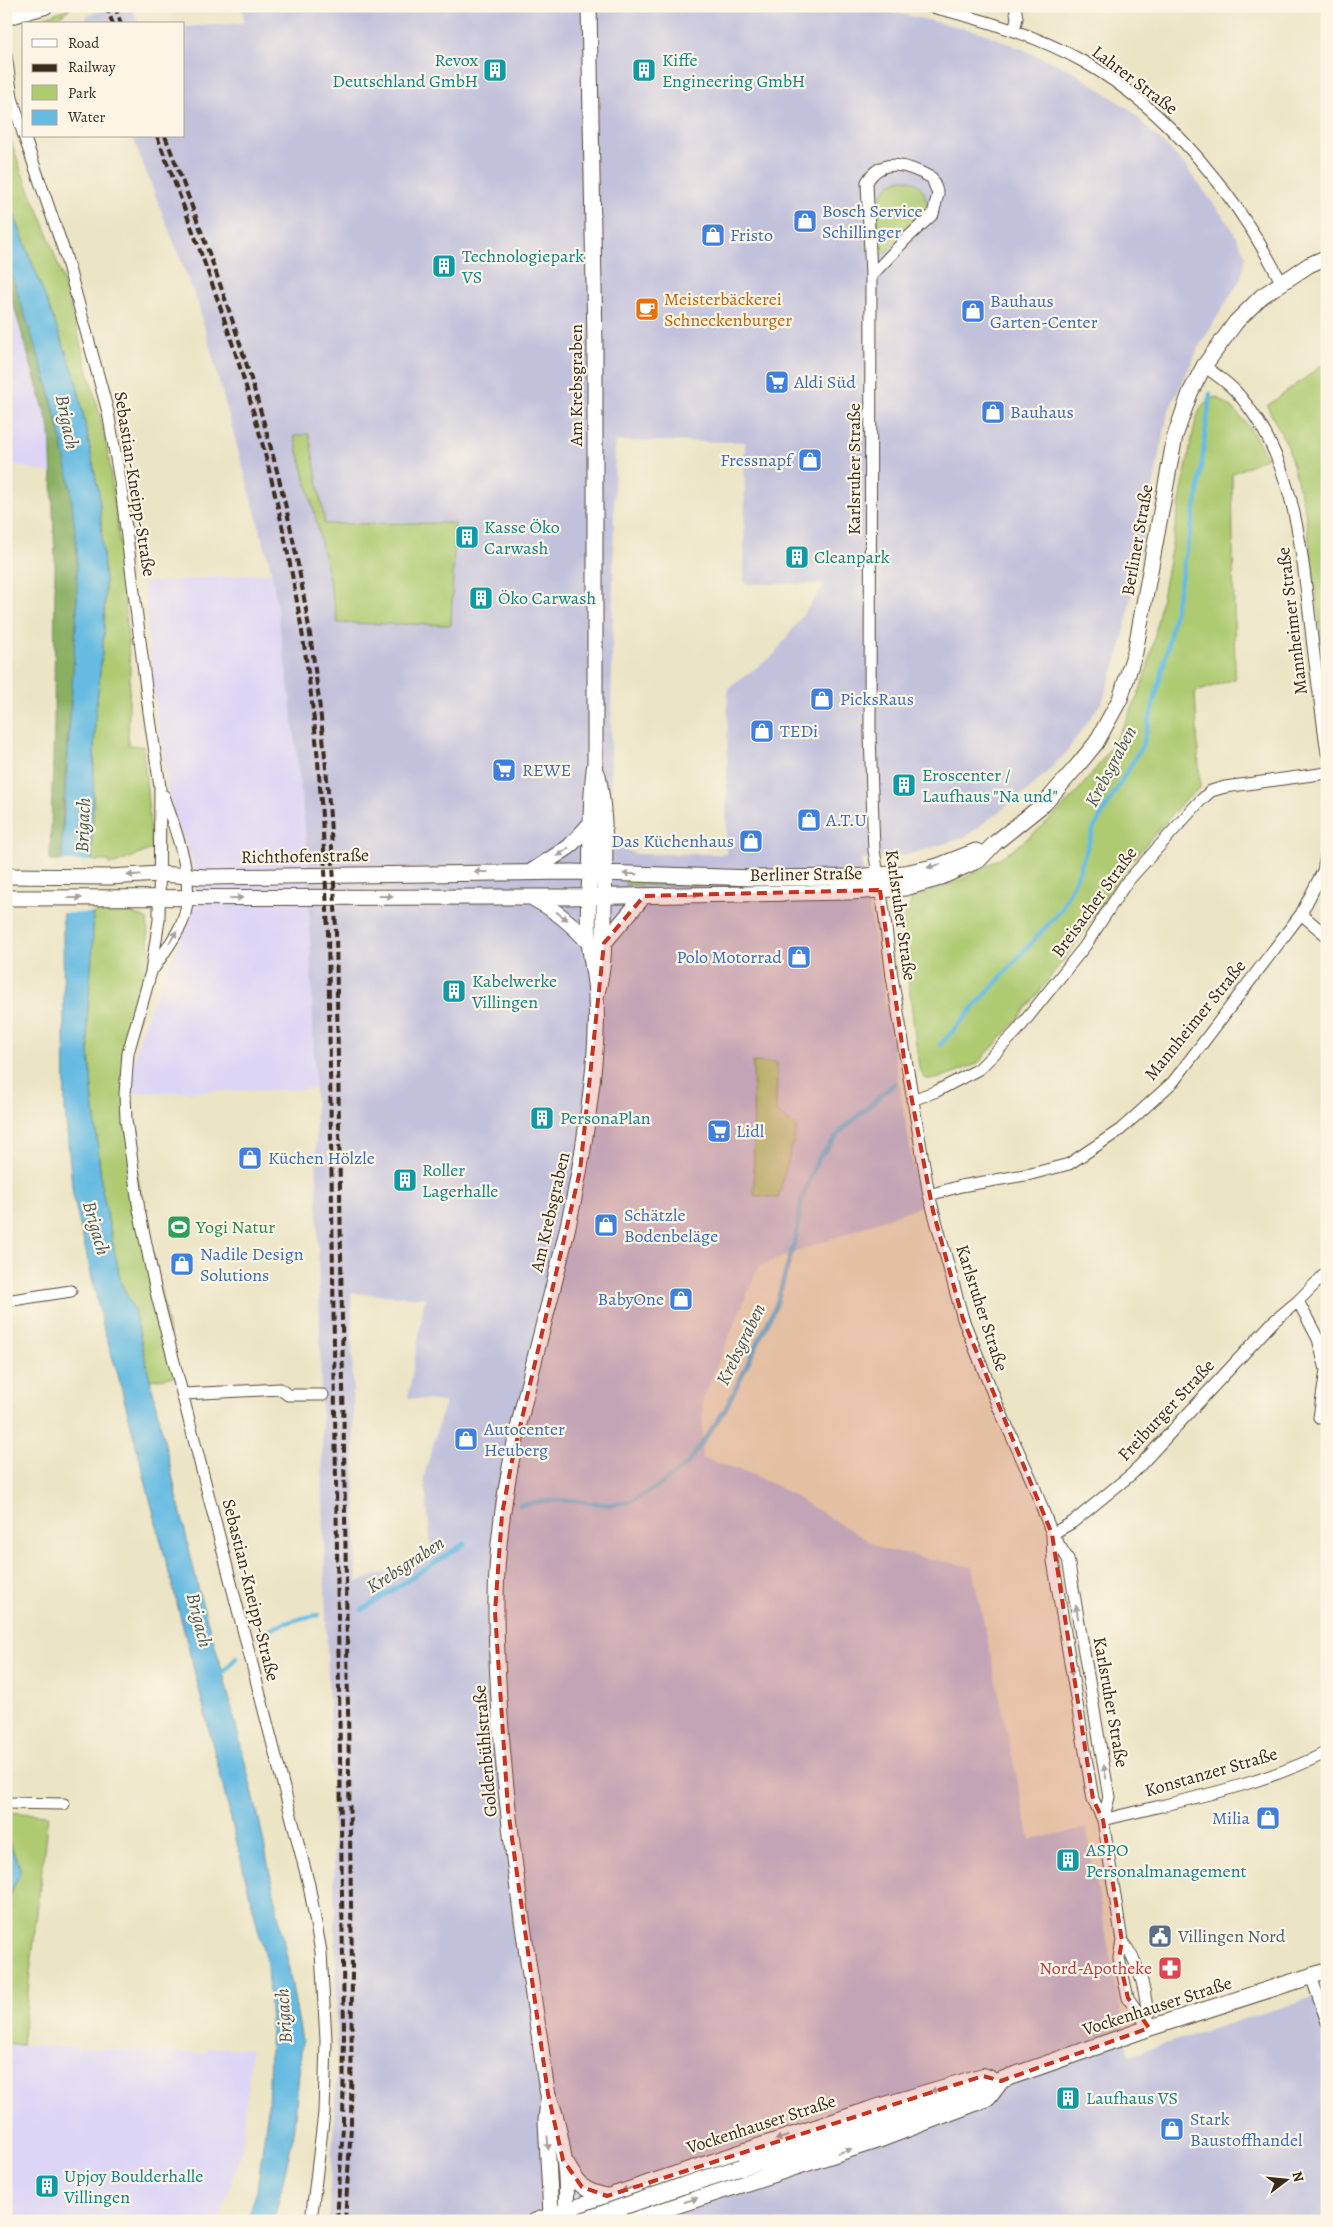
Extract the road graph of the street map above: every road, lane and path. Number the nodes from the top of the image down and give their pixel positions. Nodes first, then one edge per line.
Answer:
1 (45, 6) edge
2 (589, 6) edge
3 (928, 6) edge
4 (1015, 6) edge
5 (6, 17) edge
6 (1014, 30) junction
7 (6, 55) edge
8 (22, 130) edge
9 (25, 138) edge
10 (1327, 258) edge
11 (871, 276) junction
12 (1281, 282) junction
13 (1204, 366) junction
14 (1327, 753) edge
15 (595, 763) junction
16 (1327, 773) edge
17 (160, 787) junction
18 (590, 824) junction
19 (995, 843) junction
20 (1327, 851) edge
21 (530, 872) junction
22 (598, 873) junction
23 (160, 874) junction
24 (877, 875) junction
25 (6, 876) edge
26 (186, 876) junction
27 (880, 890) junction
28 (530, 896) junction
29 (588, 896) junction
30 (605, 896) junction
31 (644, 896) junction
32 (6, 898) edge
33 (159, 898) junction
34 (187, 899) junction
35 (1301, 914) junction
36 (1327, 936) edge
37 (596, 943) junction
38 (151, 972) junction
39 (912, 1100) junction
40 (930, 1195) junction
41 (1327, 1272) edge
42 (71, 1291) dead end
43 (6, 1301) edge
44 (1298, 1301) junction
45 (183, 1394) junction
46 (323, 1395) dead end
47 (524, 1404) joint
48 (1319, 1418) dead end
49 (1052, 1534) junction
50 (1327, 1752) edge
51 (6, 1802) edge
52 (64, 1804) dead end
53 (1103, 1820) junction
54 (1122, 1941) junction
55 (1319, 1974) edge
56 (1327, 2022) edge
57 (1149, 2028) junction
58 (1001, 2081) junction
59 (548, 2094) junction
60 (564, 2160) junction
61 (607, 2196) junction
62 (551, 2215) edge
63 (311, 2221) edge
64 (582, 2221) edge
65 (628, 2221) edge

1 - 5 main road
2 - 15 street, Am Krebsgraben
3 - 6 street, Lahrer Straße
4 - 6 street
6 - 12 street, Lahrer Straße
7 - 8 street, Sebastian-Kneipp-Straße
9 - 17 street, Sebastian-Kneipp-Straße
10 - 12 street, Berliner Straße
11 - 11 street, Karlsruher Straße
11 - 24 street, Karlsruher Straße
12 - 13 street, Berliner Straße
13 - 14 street, Mannheimer Straße
13 - 19 street, Berliner Straße
15 - 18 street, Am Krebsgraben
15 - 22 street, Am Krebsgraben
16 - 39 street, Breisacher Straße
17 - 23 street, Sebastian-Kneipp-Straße
17 - 26 street, Sebastian-Kneipp-Straße
18 -> 21 street
18 - 22 street, Am Krebsgraben
19 -> 24 street, Berliner Straße
19 - 27 street, Berliner Straße
20 - 35 street, Mannheimer Straße
21 - 22 street, Richthofenstraße
21 -> 26 street, Richthofenstraße
24 -> 22 street, Berliner Straße
22 - 29 street, Am Krebsgraben
22 - 30 street, Am Krebsgraben
23 -> 25 street, Richthofenstraße
23 - 26 street, Richthofenstraße
23 - 33 street, Sebastian-Kneipp-Straße
24 - 27 street, Karlsruher Straße
26 - 34 street, Sebastian-Kneipp-Straße
31 -> 27 street, Berliner Straße
27 - 39 street, Karlsruher Straße
28 - 29 street
34 -> 28 street
28 -> 37 street
29 - 30 street
29 - 37 street, Am Krebsgraben
30 - 31 street, Berliner Straße
30 - 37 street, Am Krebsgraben
31 - 37 street
32 -> 33 street
33 - 34 street
33 - 38 street, Sebastian-Kneipp-Straße
38 -> 34 street, Sebastian-Kneipp-Straße
35 - 36 street
35 - 40 street, Mannheimer Straße
37 - 47 street, Am Krebsgraben
38 - 45 street, Sebastian-Kneipp-Straße
39 - 40 street, Karlsruher Straße
40 - 49 street, Karlsruher Straße
41 - 44 street, Freiburger Straße
42 - 43 street
44 - 48 street
44 - 49 street, Freiburger Straße
45 - 46 street
45 - 63 street, Sebastian-Kneipp-Straße
47 - 59 street, Goldenbühlstraße
49 -> 53 street, Karlsruher Straße
53 -> 49 street, Karlsruher Straße
50 - 53 street, Konstanzer Straße
51 - 52 street
53 - 54 street, Karlsruher Straße
54 - 57 street, Karlsruher Straße
54 - 57 street, Karlsruher Straße
55 - 56 street
55 - 57 main road, Vockenhauser Straße
57 - 58 main road, Vockenhauser Straße
58 -> 61 main road, Vockenhauser Straße
58 - 64 main road, Vockenhauser Straße, bridge
65 -> 58 main road, Vockenhauser Straße
59 - 60 street, Goldenbühlstraße
59 -> 62 street, Goldenbühlstraße
60 - 61 street
60 - 62 street, Goldenbühlstraße
61 - 62 main road, Vockenhauser Straße

